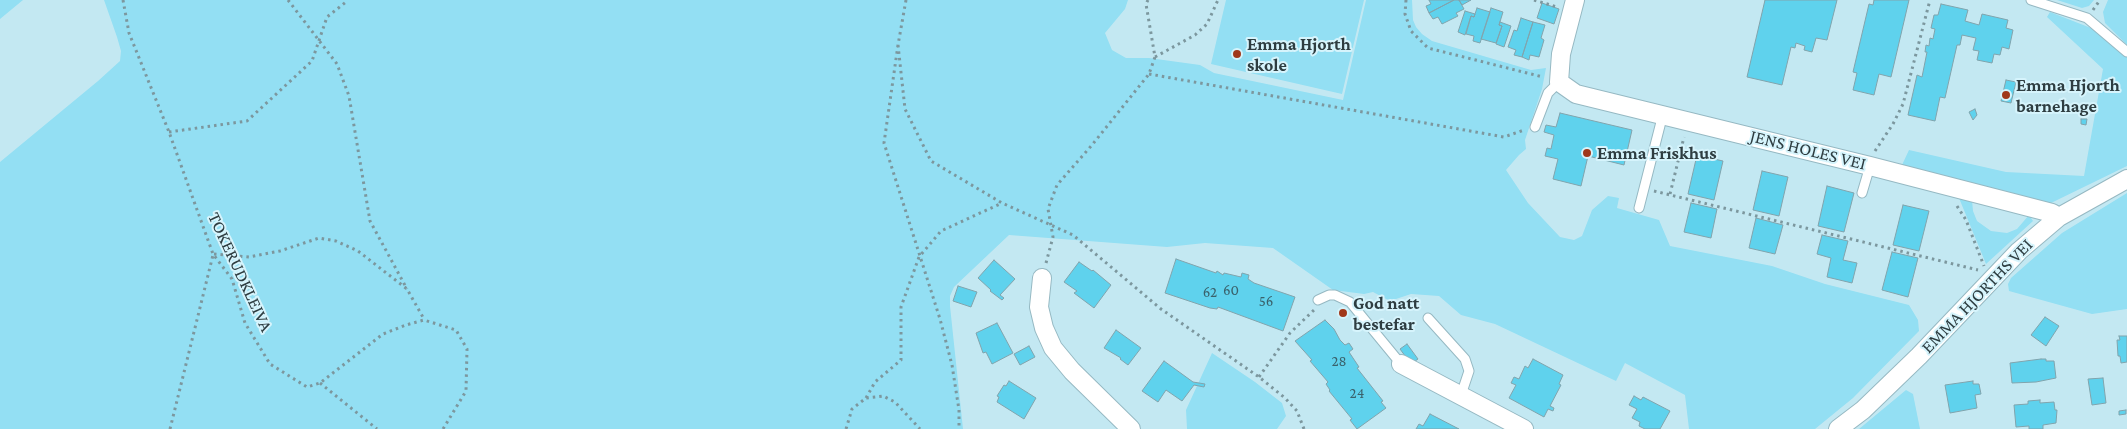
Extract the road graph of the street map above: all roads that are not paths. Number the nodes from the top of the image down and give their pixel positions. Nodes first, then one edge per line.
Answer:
1 (2031, 0) edge
2 (1574, 6) edge
3 (2127, 52) edge
4 (1559, 82) junction
5 (1663, 114) junction
6 (1535, 127) road end
7 (1870, 166) junction
8 (2127, 179) edge
9 (1862, 193) dead end
10 (1638, 208) dead end
11 (2059, 217) junction
12 (1042, 278) road end
13 (1318, 300) road end
14 (1428, 318) dead end
15 (1401, 364) joint
16 (1461, 395) junction
17 (1512, 427) edge
18 (1132, 429) edge
19 (1838, 429) edge

1 - 3 lane
2 - 4 street
4 - 5 street, JENS HOLES VEI
4 - 6 lane
5 - 7 street, JENS HOLES VEI
5 - 10 lane
7 - 9 lane
7 - 11 street, JENS HOLES VEI
8 - 11 street, EMMA HJORTHS VEI
11 - 19 street, EMMA HJORTHS VEI
12 - 18 street
13 - 15 lane
14 - 16 lane
15 - 16 street
16 - 17 street

